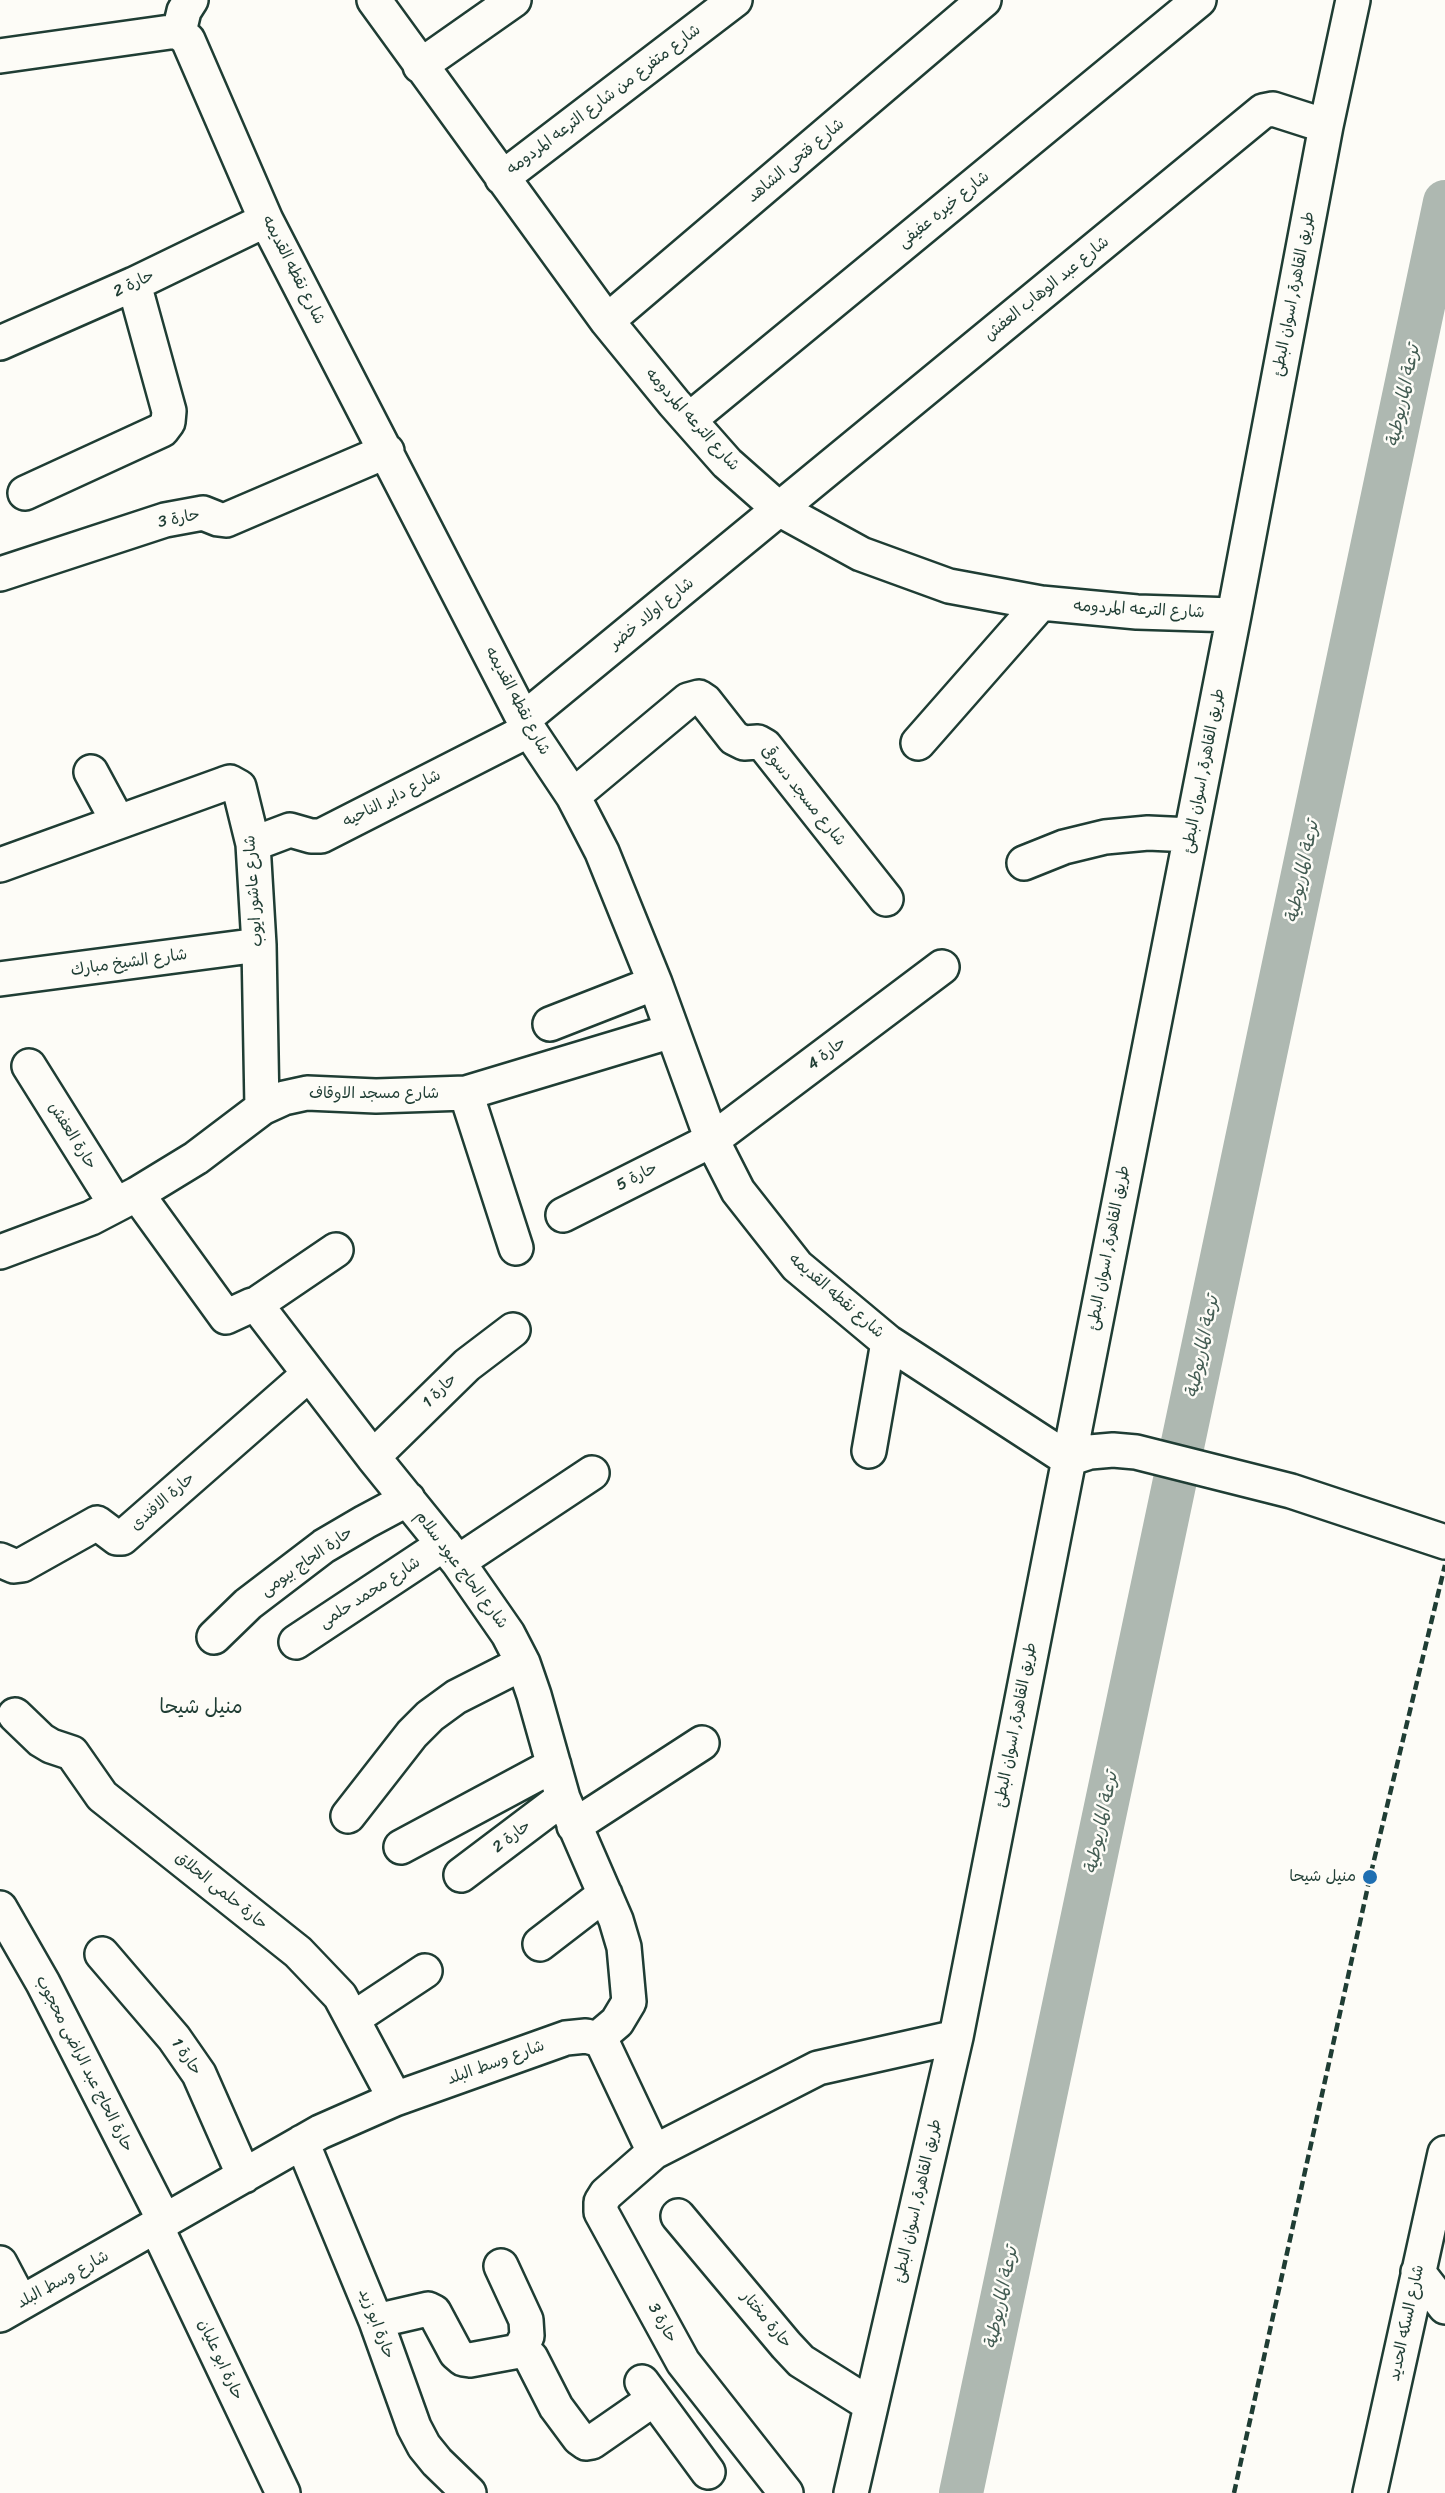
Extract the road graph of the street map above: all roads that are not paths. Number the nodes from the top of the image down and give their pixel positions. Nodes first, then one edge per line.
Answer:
1 (191, 0) edge
2 (374, 0) edge
3 (514, 0) edge
4 (735, 0) edge
5 (984, 0) edge
6 (1199, 0) edge
7 (1353, 0) edge
8 (179, 32) junction
9 (0, 56) edge
10 (420, 66) junction
11 (1326, 126) junction
12 (502, 178) junction
13 (266, 220) junction
14 (134, 284) junction
15 (607, 321) junction
16 (0, 343) edge
17 (689, 420) junction
18 (387, 451) junction
19 (25, 493) dead end
20 (779, 509) junction
21 (0, 574) edge
22 (1041, 603) junction
23 (1234, 615) junction
24 (527, 724) junction
25 (918, 743) dead end
26 (91, 772) dead end
27 (573, 796) junction
28 (118, 822) junction
29 (1191, 835) junction
30 (253, 844) junction
31 (1023, 863) dead end
32 (0, 865) edge
33 (886, 899) dead end
34 (259, 945) junction
35 (942, 967) dead end
36 (0, 979) edge
37 (655, 983) junction
38 (550, 1024) dead end
39 (672, 1031) junction
40 (29, 1066) dead end
41 (466, 1093) junction
42 (262, 1108) junction
43 (712, 1140) junction
44 (127, 1200) junction
45 (563, 1215) dead end
46 (516, 1248) dead end
47 (336, 1250) dead end
48 (0, 1252) edge
49 (255, 1305) junction
50 (513, 1330) dead end
51 (888, 1342) junction
52 (308, 1374) junction
53 (869, 1451) dead end
54 (373, 1457) junction
55 (1068, 1459) junction
56 (592, 1473) dead end
57 (408, 1499) junction
58 (1445, 1542) edge
59 (451, 1553) junction
60 (0, 1560) edge
61 (214, 1636) dead end
62 (296, 1642) dead end
63 (523, 1663) junction
64 (15, 1715) dead end
65 (702, 1743) dead end
66 (554, 1765) junction
67 (569, 1812) junction
68 (348, 1816) dead end
69 (401, 1847) dead end
70 (461, 1875) dead end
71 (605, 1894) junction
72 (0, 1908) edge
73 (540, 1944) dead end
74 (102, 1954) dead end
75 (425, 1971) dead end
76 (354, 2018) junction
77 (956, 2037) junction
78 (597, 2039) junction
79 (395, 2099) junction
80 (302, 2142) junction
81 (654, 2152) junction
82 (1445, 2152) edge
83 (244, 2176) junction
84 (678, 2216) dead end
85 (161, 2224) junction
86 (0, 2263) edge
87 (501, 2266) dead end
88 (1418, 2272) junction
89 (1445, 2307) edge
90 (11, 2309) edge
91 (376, 2321) junction
92 (519, 2351) junction
93 (871, 2405) junction
94 (708, 2472) dead end
95 (1373, 2491) edge
96 (283, 2493) edge
97 (469, 2493) edge
98 (786, 2493) edge
99 (851, 2493) edge

1 - 8 street
2 - 10 street, شارع الترعه المردومه
3 - 10 street
4 - 12 street, شارع متفرع من شارع الترعه المردومه
5 - 15 street, شارع فتحى الشاهد
6 - 17 street, شارع خيره عفيفى
7 - 11 street, طريق القاهرة, اسوان البطئ
8 - 9 street
8 - 13 street, شارع نقطه القديمه
10 - 12 street, شارع الترعه المردومه
11 - 20 street, شارع عبد الوهاب العفش
11 - 23 street, طريق القاهرة, اسوان البطئ
12 - 15 street, شارع الترعه المردومه
13 - 14 street, حارة 2
13 - 18 street, شارع نقطه القديمه
14 - 16 street, حارة 2
14 - 19 street
15 - 17 street, شارع الترعه المردومه
17 - 20 street, شارع الترعه المردومه
18 - 21 street, حارة 3
18 - 24 street, شارع نقطه القديمه
20 - 22 street, شارع الترعه المردومه
20 - 24 street, شارع اولاد خضر
22 - 23 street, شارع الترعه المردومه
22 - 25 street
23 - 29 street, طريق القاهرة, اسوان البطئ
24 - 27 street, شارع نقطه القديمه
24 - 30 street, شارع داير الناحيه
26 - 28 street
27 - 33 street, شارع مسجد دسوقى
27 - 37 street, شارع نقطه القديمه
28 - 30 street, شارع عاشور ايوب
28 - 32 street, شارع عاشور ايوب
29 - 31 street
29 - 55 street, طريق القاهرة, اسوان البطئ
30 - 34 street, شارع عاشور ايوب
34 - 36 street, شارع الشيخ مبارك
34 - 42 street, شارع عاشور ايوب
35 - 43 street, حارة 4
37 - 38 street
37 - 39 street, شارع نقطه القديمه
39 - 41 street, شارع مسجد الاوقاف
39 - 43 street, شارع نقطه القديمه
40 - 44 street, حارة العفش
41 - 42 street, شارع مسجد الاوقاف
41 - 46 street
42 - 44 street, شارع مسجد الاوقاف
43 - 45 street, حارة 5
43 - 51 street, شارع نقطه القديمه
44 - 48 street, شارع مسجد الاوقاف
44 - 49 street
47 - 49 street
49 - 52 street, شارع الحاج عبود سلام
50 - 54 street, حارة 1
51 - 53 street
51 - 55 street, شارع نقطه القديمه
52 - 54 street, شارع الحاج عبود سلام
52 - 60 street, حارة الافندى
54 - 57 street, شارع الحاج عبود سلام
55 - 58 street
55 - 77 street, طريق القاهرة, اسوان البطئ
56 - 59 street, شارع محمد حلمى
57 - 59 street, شارع الحاج عبود سلام
57 - 61 street, حارة الحاج بيومى
59 - 62 street, شارع محمد حلمى
59 - 63 street, شارع الحاج عبود سلام
63 - 66 street, شارع الحاج عبود سلام
63 - 68 street
64 - 76 street, حارة حلمى الحلاق
65 - 67 street, حارة 2
66 - 67 street, شارع الحاج عبود سلام
66 - 69 street
67 - 70 street, حارة 2
67 - 71 street, شارع الحاج عبود سلام
71 - 73 street
71 - 78 street, شارع الحاج عبود سلام
72 - 85 street, حارة الحاج عبد الراضى محجوب
74 - 83 street, حارة 1
75 - 76 street
76 - 79 street, حارة حلمى الحلاق
77 - 81 street
77 - 93 street, طريق القاهرة, اسوان البطئ
78 - 79 street, شارع وسط البلد
78 - 81 street
79 - 80 street, شارع وسط البلد
80 - 83 street, شارع وسط البلد
80 - 91 street, حارة ابو زيد
81 - 98 street, حارة 3
82 - 88 street, شارع السكه الحديد
83 - 85 street, شارع وسط البلد
84 - 93 street, حارة مختار
85 - 90 street, شارع وسط البلد
85 - 96 street, حارة ابو عليان
86 - 90 street
87 - 92 street
88 - 89 street
88 - 95 street, شارع السكه الحديد
91 - 92 street
91 - 97 street, حارة ابو زيد
92 - 94 street
93 - 99 street, طريق القاهرة, اسوان البطئ

